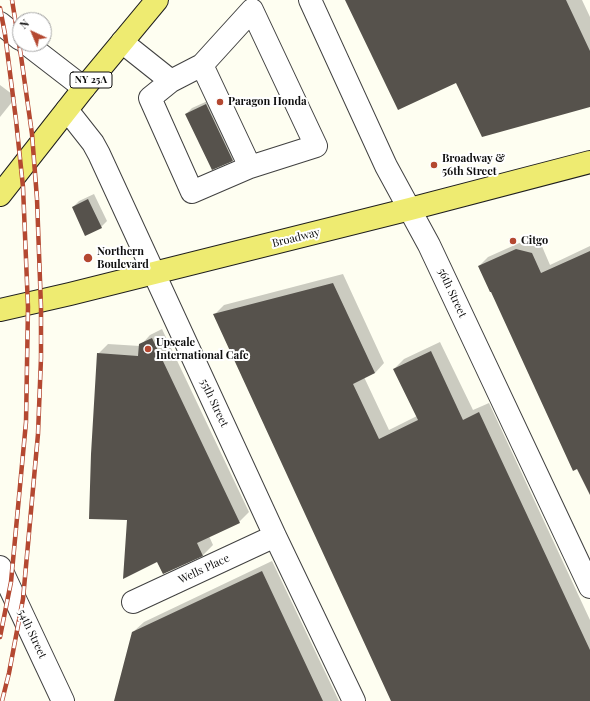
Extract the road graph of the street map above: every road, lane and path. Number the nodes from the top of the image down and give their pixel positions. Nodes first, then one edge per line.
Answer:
1 (157, 0) edge
2 (310, 0) edge
3 (0, 23) edge
4 (12, 33) edge
5 (122, 42) junction
6 (37, 52) edge
7 (202, 65) junction
8 (171, 81) junction
9 (84, 88) junction
10 (67, 110) junction
11 (590, 162) edge
12 (250, 167) junction
13 (0, 195) edge
14 (410, 209) junction
15 (155, 273) junction
16 (0, 310) edge
17 (275, 536) junction
18 (0, 567) edge
19 (590, 587) edge
20 (133, 602) dead end
21 (63, 701) edge
22 (354, 701) edge

1 - 5 main road, NY 25A
2 - 14 street, 56th Street
3 - 4 street
5 - 8 street
5 - 9 main road, NY 25A
6 - 9 street
7 - 8 street
7 - 12 street
7 - 12 street
8 - 12 street
9 - 10 main road, NY 25A
10 - 13 main road, NY 25A
10 - 15 street, 55th Street
11 - 14 main road, Broadway
14 - 15 main road, Broadway
14 - 19 street, 56th Street
15 - 16 main road, Broadway
15 - 17 street, 55th Street
17 - 20 street, Wells Place
17 - 22 street, 55th Street
18 - 21 street, 54th Street

